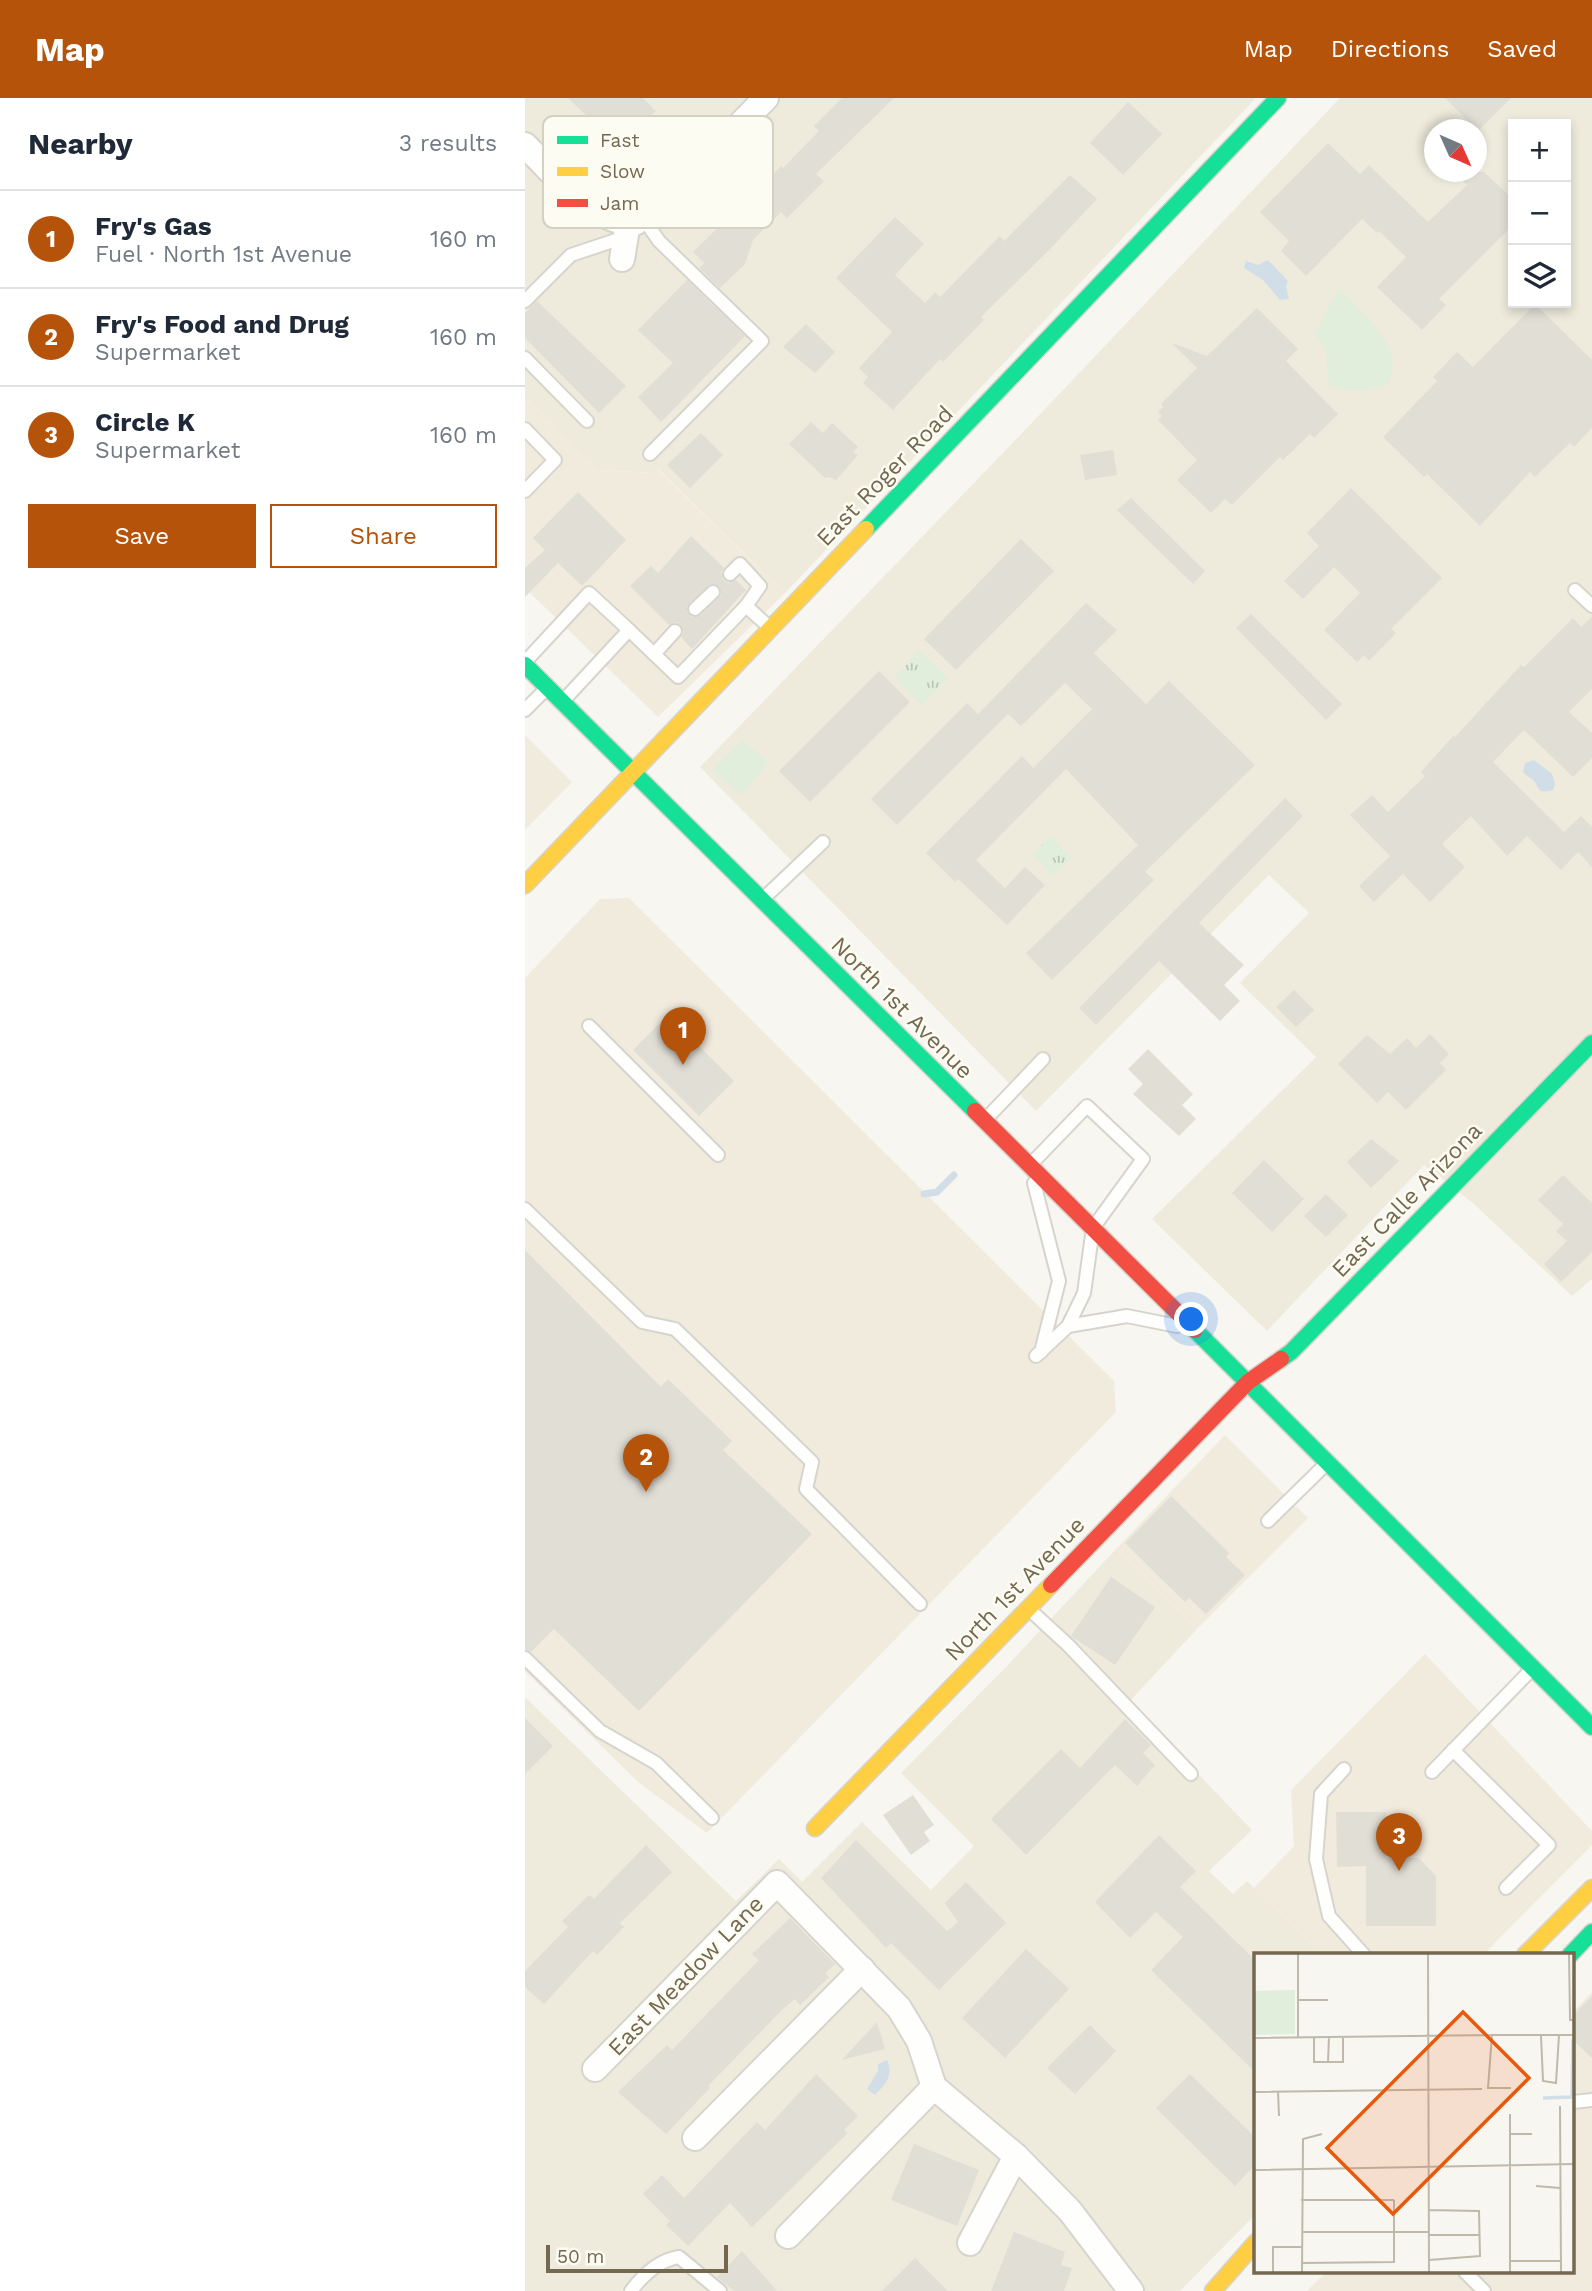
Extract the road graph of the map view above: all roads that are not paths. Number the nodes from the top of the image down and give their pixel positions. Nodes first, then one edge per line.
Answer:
1 (766, 98) edge
2 (1278, 98) edge
3 (748, 116) edge
4 (525, 145) edge
5 (543, 162) edge
6 (622, 228) edge
7 (636, 228) edge
8 (629, 234) junction
9 (525, 301) edge
10 (525, 358) edge
11 (587, 421) dead end
12 (525, 429) edge
13 (650, 454) dead end
14 (525, 491) edge
15 (730, 574) dead end
16 (1575, 590) dead end
17 (713, 592) dead end
18 (745, 606) junction
19 (1592, 606) edge
20 (695, 609) dead end
21 (771, 629) junction
22 (629, 630) junction
23 (675, 631) dead end
24 (654, 654) junction
25 (525, 663) edge
26 (548, 688) junction
27 (562, 702) junction
28 (525, 710) edge
29 (632, 773) junction
30 (823, 842) dead end
31 (525, 885) edge
32 (761, 901) junction
33 (589, 1026) dead end
34 (1592, 1043) edge
35 (1043, 1059) dead end
36 (984, 1121) junction
37 (718, 1155) dead end
38 (1029, 1165) junction
39 (525, 1209) edge
40 (1093, 1228) junction
41 (1068, 1326) junction
42 (1195, 1329) junction
43 (1248, 1382) junction
44 (1327, 1463) junction
45 (1268, 1521) dead end
46 (920, 1604) dead end
47 (1028, 1608) junction
48 (525, 1658) edge
49 (1532, 1669) junction
50 (1592, 1727) edge
51 (1453, 1750) junction
52 (1344, 1769) dead end
53 (1432, 1772) dead end
54 (1191, 1774) dead end
55 (712, 1818) dead end
56 (815, 1828) dead end
57 (1506, 1888) dead end
58 (1592, 1888) edge
59 (1592, 1932) edge
60 (1362, 1953) edge
61 (1527, 1953) edge
62 (1572, 1953) edge
63 (862, 1969) junction
64 (595, 2069) dead end
65 (934, 2087) junction
66 (695, 2138) dead end
67 (1016, 2156) junction
68 (787, 2236) dead end
69 (970, 2243) dead end
70 (1254, 2244) edge
71 (1254, 2262) edge
72 (1467, 2274) edge
73 (631, 2291) edge
74 (720, 2291) edge
75 (1131, 2291) edge
76 (1213, 2291) edge
77 (1223, 2291) edge
78 (1485, 2291) edge

1 - 3 street
2 - 21 street, East Roger Road
4 - 5 street
6 - 8 street
7 - 8 street
8 - 9 lane
8 - 13 lane
10 - 11 lane
12 - 14 lane
15 - 18 lane
16 - 19 lane
17 - 20 lane
18 - 21 lane
18 - 24 lane
21 - 29 street, East Roger Road
22 - 24 lane
22 - 25 lane
22 - 27 lane
23 - 24 lane
25 - 26 street, North 1st Avenue
26 - 27 street, North 1st Avenue
26 - 28 lane
27 - 29 street, North 1st Avenue
29 - 31 street, East Roger Road
29 - 32 street, North 1st Avenue
30 - 32 lane
32 - 36 street, North 1st Avenue
33 - 37 lane
34 - 43 street, East Calle Arizona
35 - 36 lane
36 - 38 street, North 1st Avenue
38 - 40 street, North 1st Avenue
38 - 40 lane
38 - 41 lane
39 - 46 lane
40 - 41 lane
40 - 42 street, North 1st Avenue
41 - 42 lane
42 - 43 street, North 1st Avenue
43 - 44 street, North 1st Avenue
43 - 47 street, North 1st Avenue
44 - 45 lane
44 - 49 street, North 1st Avenue
47 - 54 lane
47 - 56 street, North 1st Avenue
48 - 55 lane
49 - 50 street, North 1st Avenue
49 - 51 lane
51 - 53 lane
51 - 57 lane
52 - 60 lane
58 - 61 street
59 - 62 street
63 - 64 street, East Meadow Lane
63 - 65 street
63 - 66 street
65 - 67 street
65 - 68 street
67 - 69 street
67 - 75 street
70 - 76 street
71 - 77 street
72 - 78 lane
73 - 74 lane

